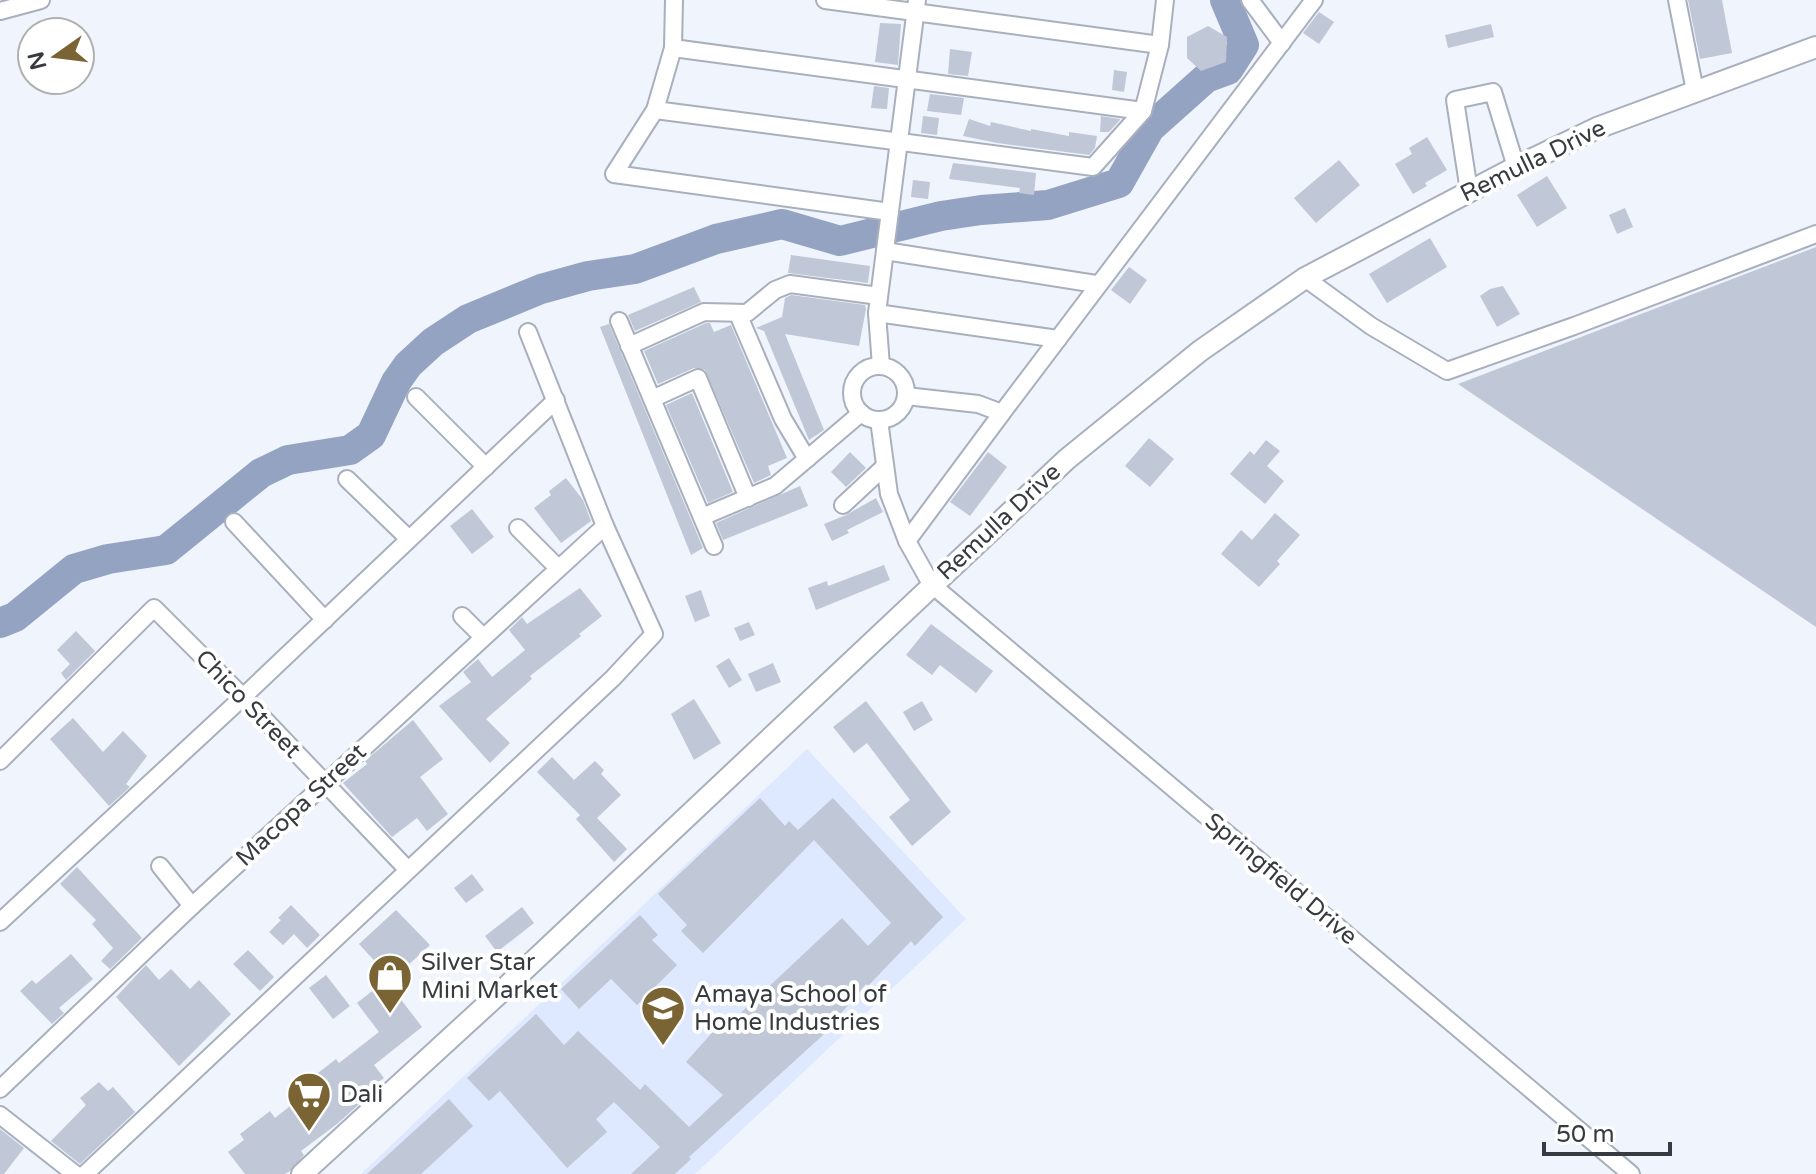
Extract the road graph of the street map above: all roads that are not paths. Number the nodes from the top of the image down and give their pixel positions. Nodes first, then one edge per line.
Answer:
1 (41, 0) edge
2 (674, 0) edge
3 (825, 0) edge
4 (1165, 0) edge
5 (1250, 0) edge
6 (1314, 0) edge
7 (1677, 0) edge
8 (916, 6) edge
9 (0, 11) edge
10 (1282, 43) junction
11 (1160, 45) junction
12 (1816, 47) edge
13 (673, 48) junction
14 (907, 78) junction
15 (1695, 91) junction
16 (655, 110) junction
17 (1143, 111) junction
18 (899, 141) junction
19 (1516, 167) junction
20 (1469, 191) junction
21 (888, 231) junction
22 (1816, 234) edge
23 (1305, 278) junction
24 (1096, 284) junction
25 (878, 304) junction
26 (738, 314) junction
27 (619, 321) dead end
28 (528, 332) dead end
29 (1058, 339) junction
30 (629, 346) junction
31 (881, 366) junction
32 (906, 396) junction
33 (416, 397) dead end
34 (652, 399) junction
35 (556, 400) junction
36 (861, 413) junction
37 (1002, 413) junction
38 (879, 420) junction
39 (807, 459) junction
40 (885, 466) junction
41 (486, 467) junction
42 (347, 479) dead end
43 (748, 498) junction
44 (843, 505) dead end
45 (702, 517) junction
46 (234, 522) dead end
47 (605, 526) junction
48 (518, 528) dead end
49 (409, 539) junction
50 (907, 541) junction
51 (714, 546) dead end
52 (558, 568) junction
53 (931, 584) junction
54 (462, 616) dead end
55 (325, 620) junction
56 (483, 637) junction
57 (243, 697) junction
58 (0, 761) edge
59 (324, 783) junction
60 (160, 866) dead end
61 (408, 870) junction
62 (192, 906) junction
63 (0, 922) edge
64 (0, 1089) edge
65 (0, 1115) edge
66 (75, 1174) edge
67 (85, 1174) edge
68 (302, 1174) edge
69 (1631, 1174) edge

1 - 9 street
2 - 13 street
3 - 8 street
4 - 11 street
5 - 10 street
6 - 10 street
7 - 15 street
8 - 11 street
8 - 14 street
10 - 24 street
11 - 17 street
12 - 15 main road, Remulla Drive
13 - 14 street
13 - 16 street
14 - 17 street
14 - 18 street
15 - 19 main road, Remulla Drive
16 - 18 street
16 - 21 street
17 - 18 street
18 - 21 street
19 - 20 main road, Remulla Drive
19 - 20 street
20 - 23 main road, Remulla Drive
21 - 24 street
21 - 25 street
22 - 23 street
23 - 53 main road, Remulla Drive
24 - 29 street
25 - 26 street
25 - 29 street
25 - 31 street
26 - 30 street
26 - 39 street
27 - 30 street
28 - 35 street
29 - 37 street
30 - 34 street
31 - 32 street
31 - 36 street
32 - 37 street
32 - 38 street
33 - 41 street
34 - 43 street
34 - 45 street
35 - 41 street
35 - 47 street
36 - 38 street
36 - 39 street
37 - 50 street
38 - 40 street
39 - 43 street
40 - 44 street
40 - 50 street
41 - 49 street
42 - 49 street
43 - 45 street
45 - 51 street
46 - 55 street
47 - 52 street, Macopa Street
47 - 61 street
48 - 52 street
49 - 55 street
50 - 53 street
52 - 56 street, Macopa Street
53 - 68 main road, Remulla Drive
53 - 69 street, Springfield Drive
54 - 56 street
55 - 57 street
56 - 59 street, Macopa Street
57 - 58 street, Chico Street
57 - 59 street, Chico Street
57 - 63 street
59 - 61 street, Chico Street
59 - 62 street, Macopa Street
60 - 62 street
61 - 67 street
62 - 64 street, Macopa Street
65 - 66 street

